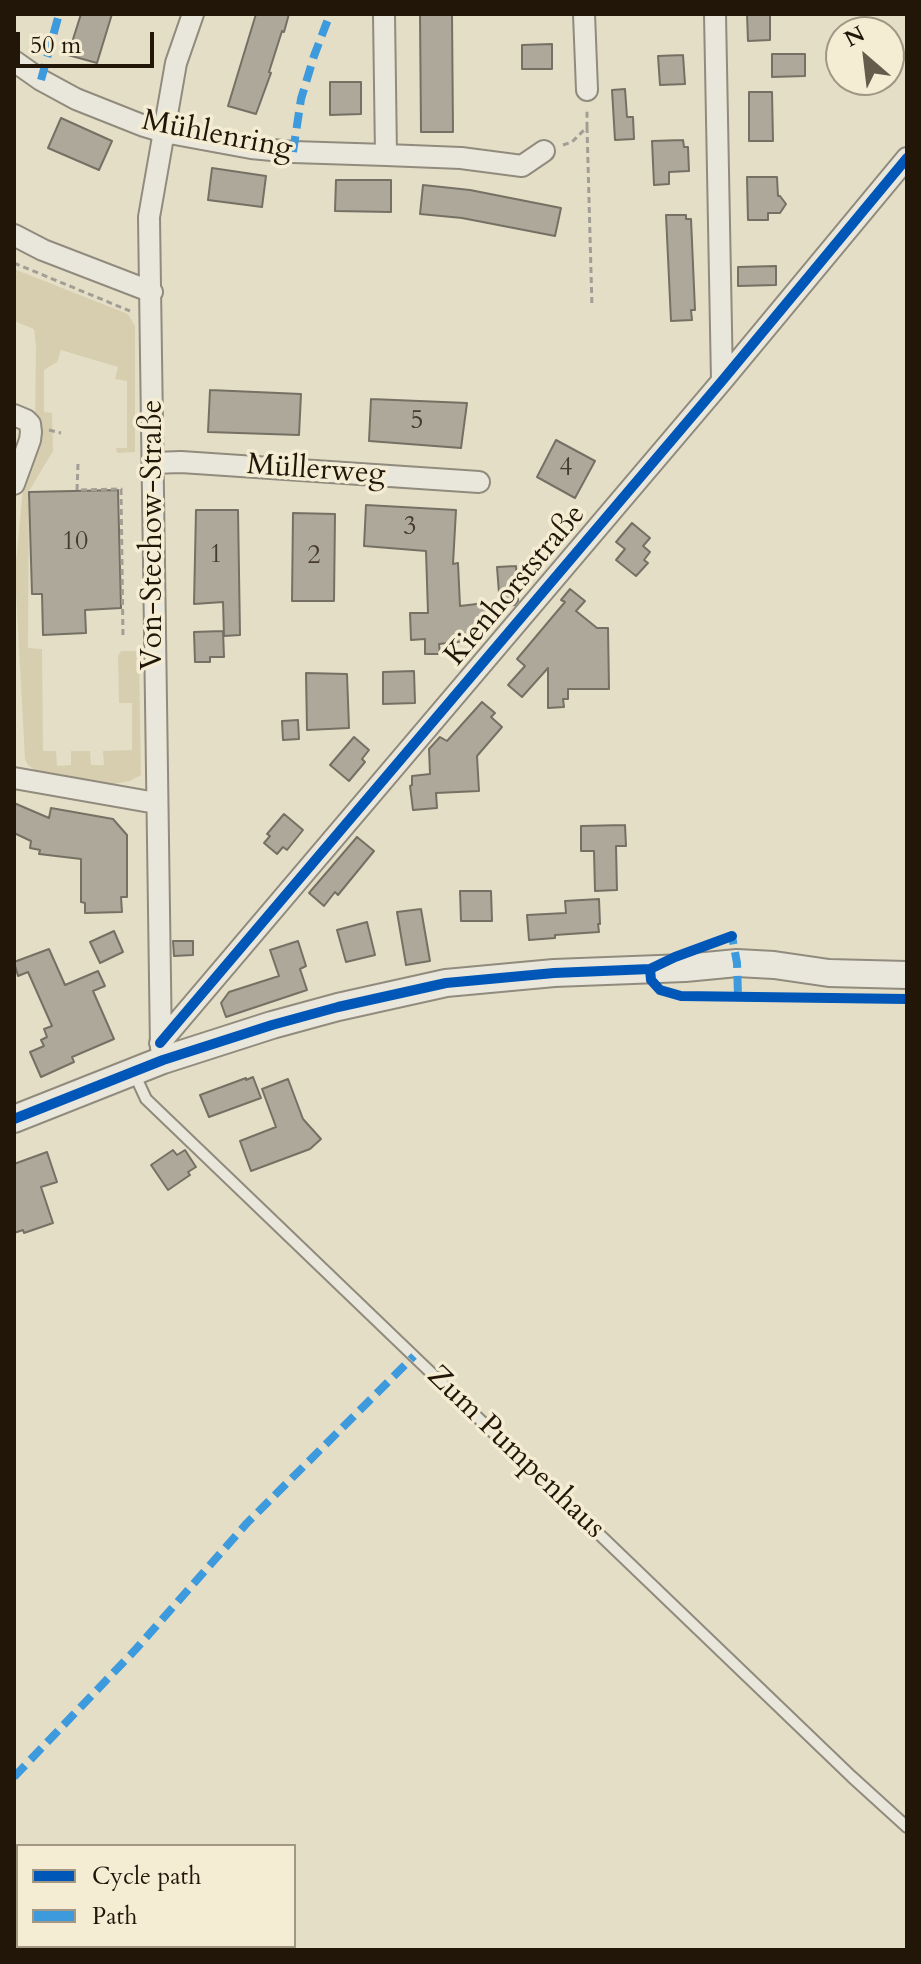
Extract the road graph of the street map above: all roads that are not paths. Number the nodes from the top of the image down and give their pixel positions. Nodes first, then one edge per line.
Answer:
1 (193, 14) edge
2 (384, 14) edge
3 (584, 14) edge
4 (715, 14) edge
5 (14, 61) edge
6 (587, 90) road end
7 (164, 132) junction
8 (544, 151) road end
9 (386, 155) junction
10 (907, 158) edge
11 (14, 235) edge
12 (152, 292) junction
13 (722, 381) junction
14 (14, 415) edge
15 (153, 463) junction
16 (479, 482) dead end
17 (14, 484) edge
18 (14, 778) edge
19 (156, 803) junction
20 (907, 975) edge
21 (162, 1052) junction
22 (133, 1072) junction
23 (14, 1119) edge
24 (907, 1827) edge

1 - 7 street, Von-Stechow-Straße
2 - 9 street
3 - 6 street
4 - 13 street
5 - 7 street, Mühlenring
7 - 9 street, Mühlenring
7 - 12 street, Von-Stechow-Straße
8 - 9 street, Mühlenring
10 - 13 street, Kienhorststraße
11 - 12 street
12 - 15 street, Von-Stechow-Straße
13 - 21 street, Kienhorststraße
14 - 17 street
15 - 16 street, Müllerweg
15 - 19 street, Von-Stechow-Straße
18 - 19 street
19 - 21 street, Von-Stechow-Straße
20 - 21 street
21 - 22 street
22 - 23 street
22 - 24 lane, Zum Pumpenhaus

